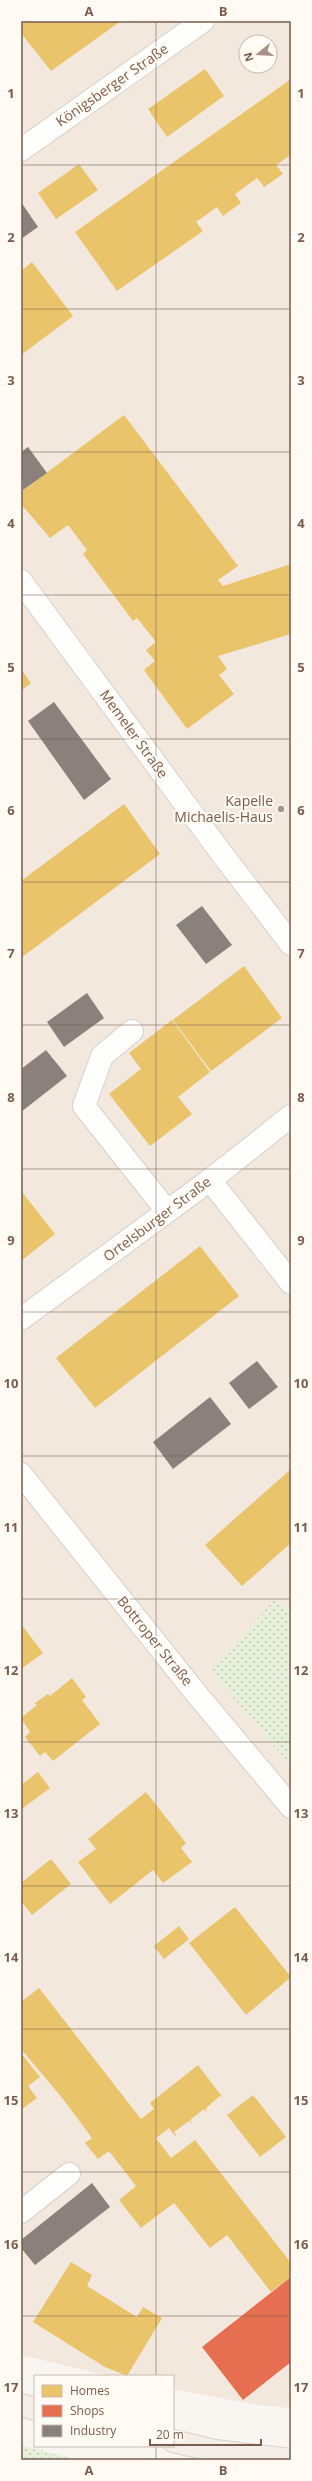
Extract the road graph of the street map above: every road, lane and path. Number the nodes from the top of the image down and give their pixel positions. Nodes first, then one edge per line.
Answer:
1 (203, 21) edge
2 (21, 150) edge
3 (21, 581) edge
4 (291, 944) edge
5 (132, 1031) dead end
6 (291, 1116) edge
7 (210, 1180) junction
8 (167, 1211) junction
9 (291, 1283) edge
10 (21, 1319) edge
11 (21, 1474) edge
12 (291, 1806) edge
13 (69, 2174) dead end
14 (21, 2212) edge
15 (21, 2405) edge
16 (34, 2409) edge
17 (174, 2441) edge
18 (291, 2460) edge

1 - 2 street, Königsberger Straße
3 - 4 street, Memeler Straße
5 - 8 street
6 - 7 street, Ortelsburger Straße
7 - 8 street, Ortelsburger Straße
7 - 9 street
8 - 10 street, Ortelsburger Straße
11 - 12 street, Bottroper Straße
13 - 14 street
15 - 16 main road
17 - 18 main road

